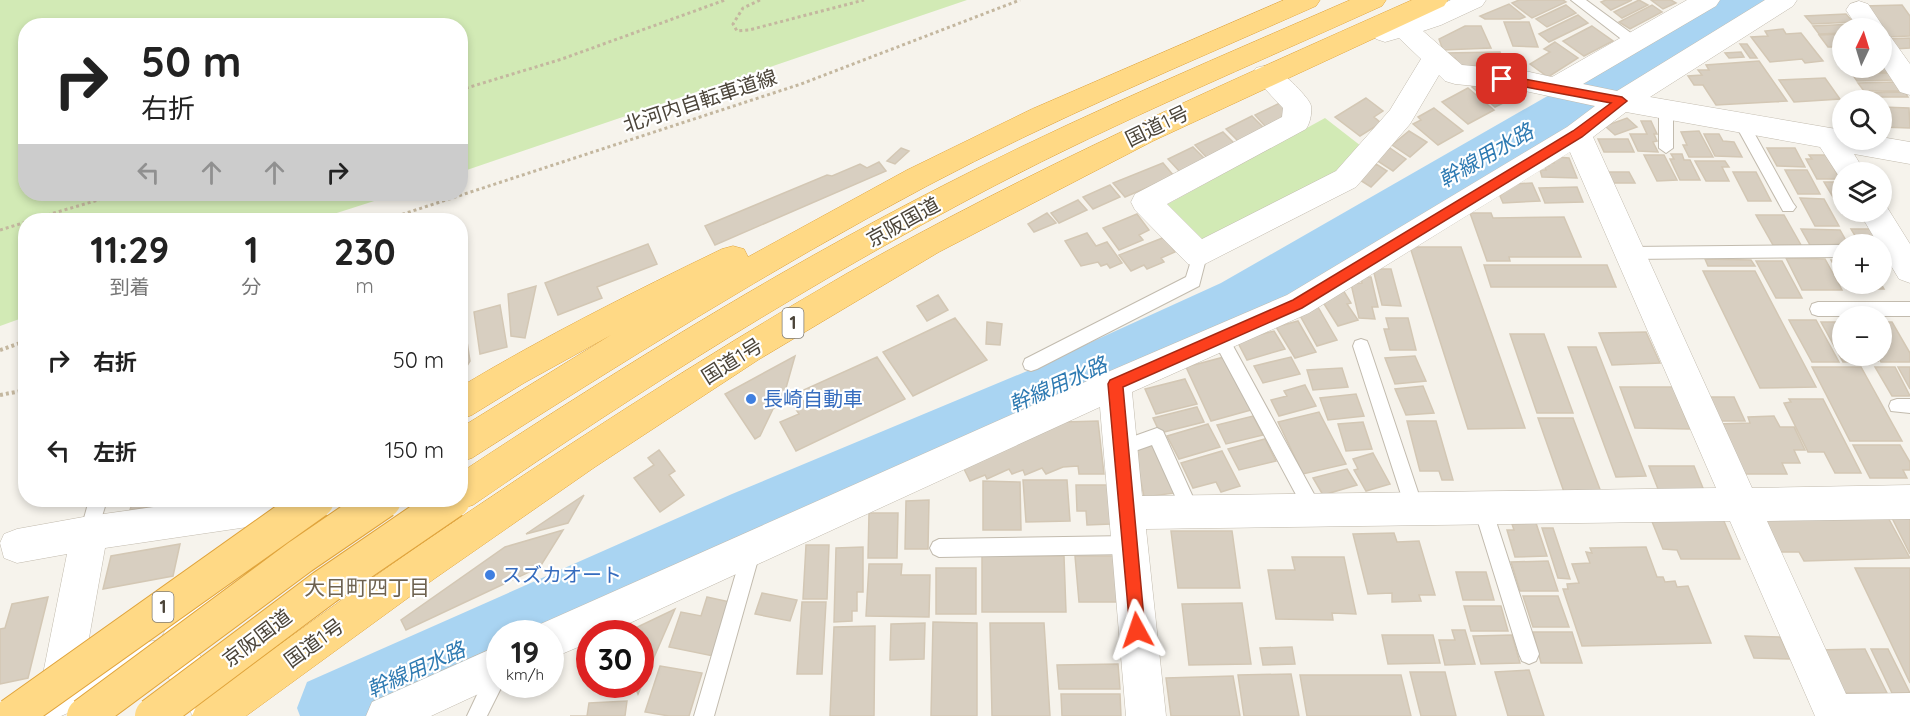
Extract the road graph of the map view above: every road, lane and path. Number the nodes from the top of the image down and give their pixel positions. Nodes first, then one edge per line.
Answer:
1 (725, 0) edge
2 (760, 0) edge
3 (864, 0) edge
4 (1020, 0) edge
5 (1307, 0) edge
6 (1373, 0) edge
7 (1473, 0) edge
8 (1577, 0) edge
9 (1707, 0) edge
10 (1784, 0) edge
11 (1419, 12) edge
12 (1634, 42) junction
13 (1436, 57) junction
14 (1892, 59) edge
15 (1266, 75) junction
16 (1910, 86) edge
17 (468, 88) edge
18 (1558, 89) junction
19 (1617, 101) junction
20 (1666, 110) junction
21 (1742, 124) junction
22 (1578, 134) junction
23 (1830, 140) junction
24 (1666, 148) dead end
25 (1910, 153) edge
26 (1844, 162) edge
27 (917, 178) junction
28 (468, 193) edge
29 (95, 201) edge
30 (443, 201) edge
31 (1788, 207) dead end
32 (55, 213) edge
33 (406, 213) edge
34 (1879, 222) edge
35 (18, 224) edge
36 (0, 230) edge
37 (1832, 251) edge
38 (1630, 253) junction
39 (1199, 255) junction
40 (1896, 257) edge
41 (1818, 309) dead end
42 (1910, 309) edge
43 (1220, 338) junction
44 (18, 344) edge
45 (1360, 346) dead end
46 (0, 350) edge
47 (1030, 364) dead end
48 (1115, 384) junction
49 (18, 392) edge
50 (0, 395) edge
51 (468, 400) edge
52 (468, 442) edge
53 (1120, 448) junction
54 (468, 489) edge
55 (1910, 502) edge
56 (1742, 506) junction
57 (220, 507) edge
58 (261, 507) edge
59 (306, 507) edge
60 (373, 507) edge
61 (442, 507) edge
62 (1483, 509) junction
63 (1415, 510) junction
64 (1314, 511) junction
65 (1191, 512) junction
66 (93, 516) edge
67 (1128, 529) junction
68 (17, 546) dead end
69 (939, 548) dead end
70 (753, 549) junction
71 (564, 634) edge
72 (1528, 654) dead end
73 (168, 658) junction
74 (486, 670) edge
75 (486, 698) edge
76 (72, 706) edge
77 (1910, 713) edge
78 (215, 715) edge
79 (1834, 715) edge
80 (12, 716) edge
81 (21, 716) edge
82 (153, 716) edge
83 (386, 716) edge
84 (477, 716) edge
85 (704, 716) edge
86 (1146, 716) edge

1 - 17 path
2 - 3 path
4 - 28 path, 北河内自転車道線
5 - 27 highway, 京阪国道
6 - 54 highway, 京阪国道 / 1
7 - 11 street
8 - 12 lane
9 - 12 street
10 - 19 street
11 - 13 street
11 - 15 highway, 国道1号 / 1
12 - 18 street
13 - 18 street
13 - 39 street
14 - 16 street
15 - 39 street
15 - 78 highway, 国道1号 / 1
18 - 19 street
19 - 20 street
19 - 22 street
20 - 21 street
20 - 24 lane
21 - 23 street
21 - 31 lane
22 - 38 street
22 - 43 street
23 - 25 street
23 - 26 street
27 - 51 highway
27 - 52 highway, 京阪国道
29 - 32 path
30 - 33 path, 北河内自転車道線
34 - 40 street
35 - 36 path
37 - 38 lane
38 - 56 street
39 - 47 lane
41 - 42 lane
43 - 48 street
43 - 64 lane
44 - 46 path
45 - 63 lane
48 - 53 street
48 - 70 street
49 - 50 path
53 - 65 lane
53 - 67 street
55 - 56 street
56 - 62 street
56 - 79 street
57 - 66 street
58 - 73 street
59 - 80 highway, 1, bridge
60 - 76 highway, 京阪国道 / 1, bridge
61 - 82 highway, 京阪国道, bridge
62 - 63 street
62 - 72 lane
63 - 64 street
64 - 65 street
65 - 67 street
66 - 68 street
66 - 76 street
67 - 69 lane
67 - 86 street
70 - 71 street
70 - 85 lane
73 - 76 street
73 - 78 street
74 - 83 street
75 - 84 lane
76 - 81 street
77 - 79 street

